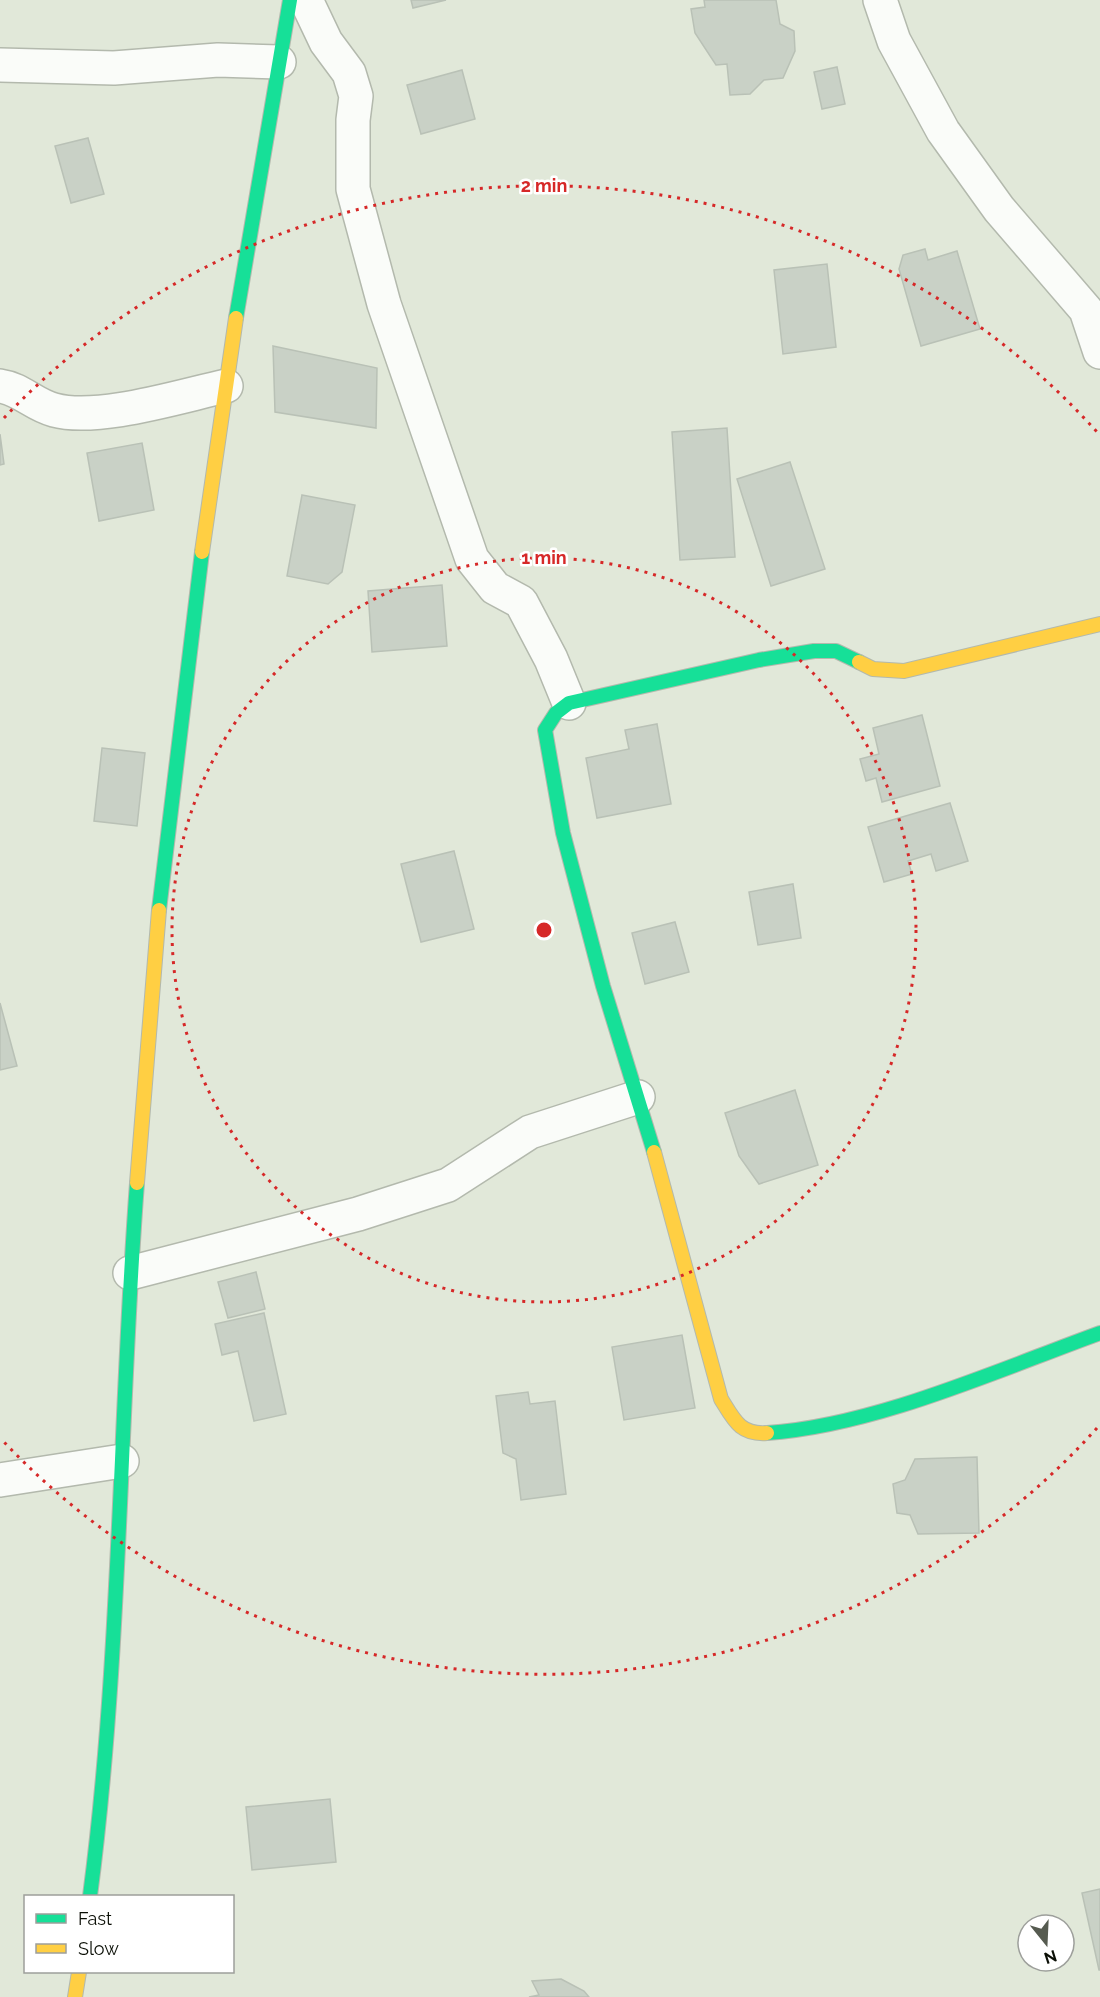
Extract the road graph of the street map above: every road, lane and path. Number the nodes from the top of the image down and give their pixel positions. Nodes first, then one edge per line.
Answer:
1 (290, 0) edge
2 (306, 0) edge
3 (880, 0) edge
4 (279, 62) junction
5 (0, 65) edge
6 (1100, 352) edge
7 (0, 386) edge
8 (226, 386) junction
9 (1100, 624) edge
10 (569, 703) junction
11 (638, 1097) junction
12 (130, 1273) junction
13 (1100, 1333) edge
14 (122, 1461) junction
15 (0, 1480) edge
16 (90, 1895) edge
17 (79, 1973) edge
18 (75, 1997) edge

1 - 4 street
2 - 10 street
3 - 6 street
4 - 5 street
4 - 8 street
7 - 8 street
8 - 12 street
9 - 10 street
10 - 11 street
11 - 12 street
11 - 13 street
12 - 14 street
14 - 15 street
14 - 16 street
17 - 18 street

